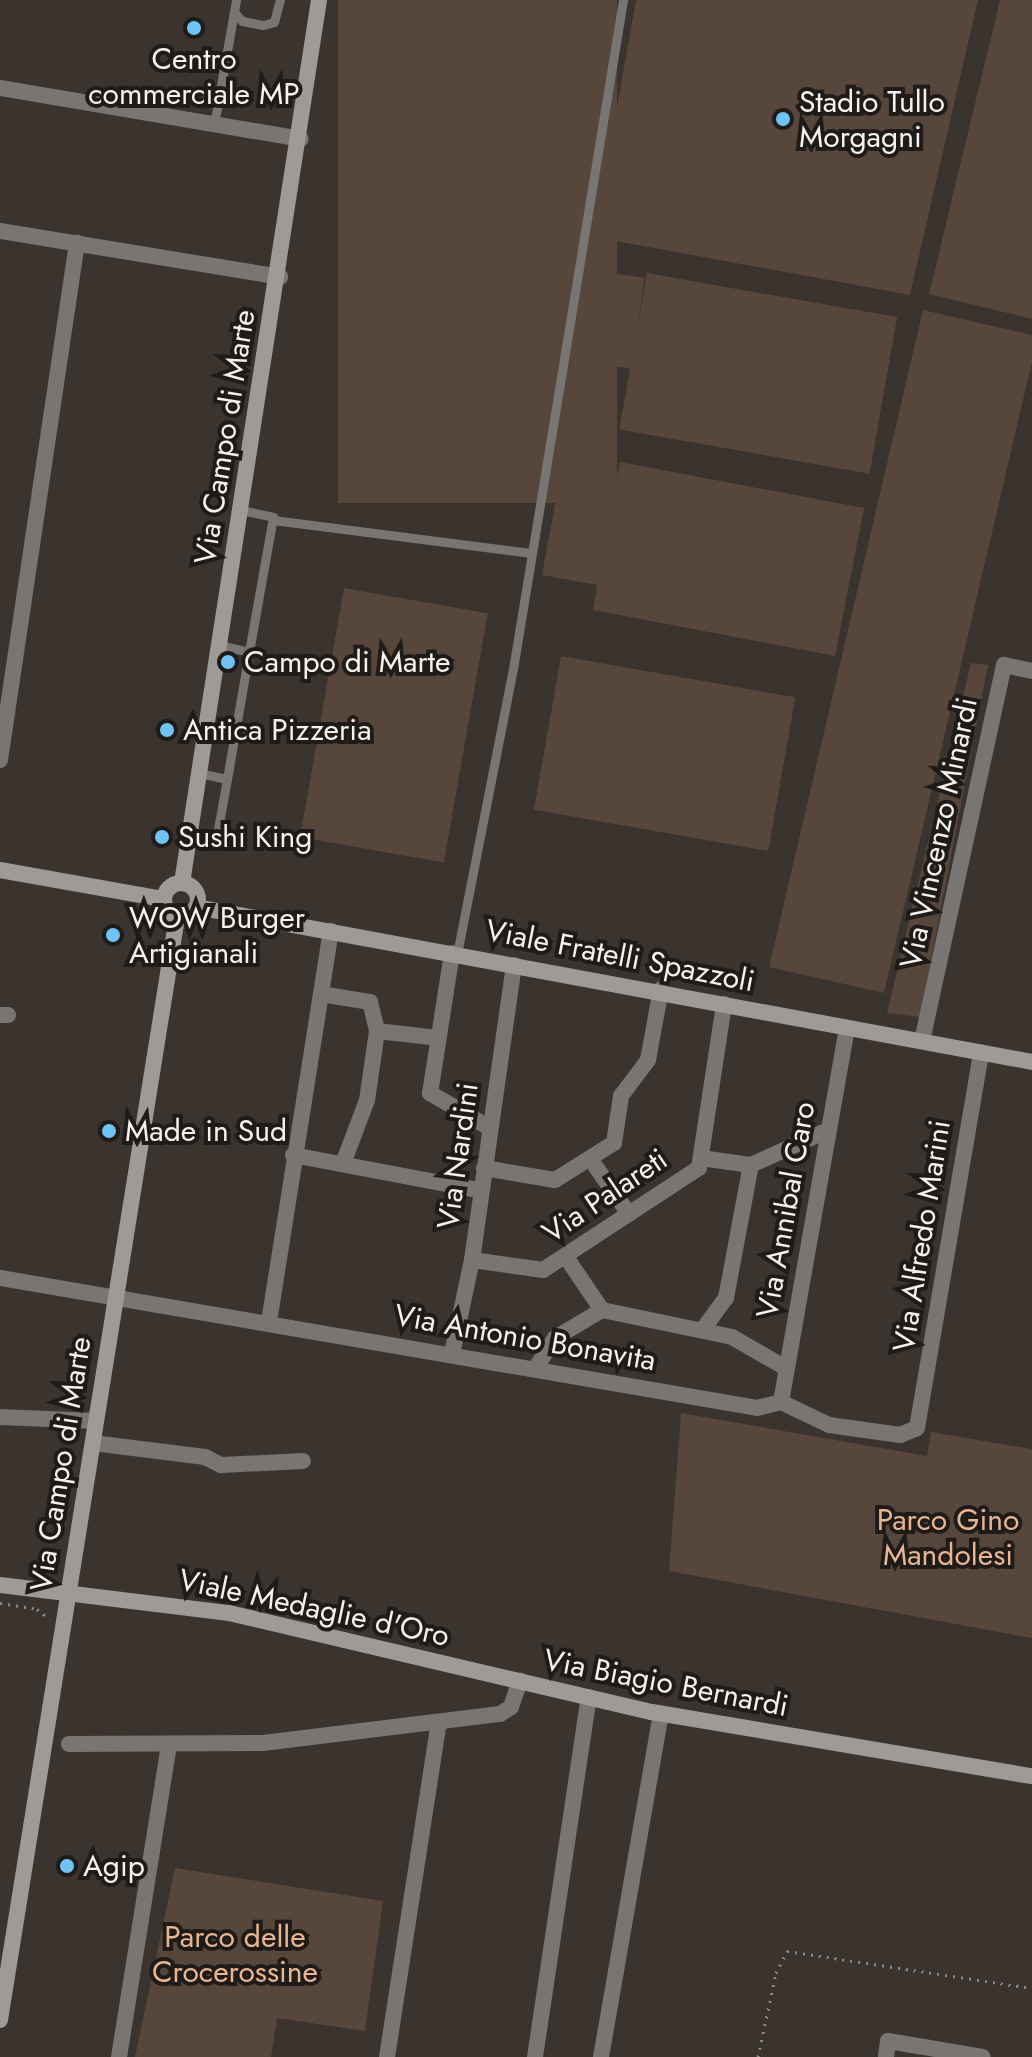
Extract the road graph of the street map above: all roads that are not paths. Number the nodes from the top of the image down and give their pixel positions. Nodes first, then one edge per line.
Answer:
1 (236, 0) edge
2 (280, 0) edge
3 (319, 0) edge
4 (623, 0) edge
5 (234, 12) junction
6 (0, 88) edge
7 (214, 125) junction
8 (301, 139) junction
9 (0, 231) edge
10 (77, 243) junction
11 (280, 277) junction
12 (241, 510) junction
13 (273, 520) junction
14 (531, 553) junction
15 (219, 645) junction
16 (249, 652) junction
17 (1032, 671) edge
18 (2, 736) edge
19 (0, 760) edge
20 (199, 773) junction
21 (227, 779) junction
22 (189, 837) junction
23 (0, 870) edge
24 (182, 883) junction
25 (163, 899) junction
26 (196, 907) junction
27 (177, 917) junction
28 (331, 931) junction
29 (455, 953) junction
30 (514, 965) junction
31 (661, 989) junction
32 (321, 994) junction
33 (724, 1004) junction
34 (847, 1028) junction
35 (377, 1031) junction
36 (438, 1038) junction
37 (922, 1041) junction
38 (981, 1052) junction
39 (1032, 1062) edge
40 (490, 1128) junction
41 (828, 1130) junction
42 (293, 1155) junction
43 (701, 1158) junction
44 (591, 1160) junction
45 (344, 1161) junction
46 (751, 1165) junction
47 (484, 1168) junction
48 (479, 1190) junction
49 (629, 1214) junction
50 (566, 1257) junction
51 (472, 1260) junction
52 (0, 1278) edge
53 (116, 1296) junction
54 (602, 1310) junction
55 (269, 1322) junction
56 (704, 1328) junction
57 (452, 1354) junction
58 (786, 1368) junction
59 (535, 1369) junction
60 (781, 1402) junction
61 (0, 1417) edge
62 (96, 1421) junction
63 (93, 1443) junction
64 (303, 1461) dead end
65 (0, 1585) edge
66 (69, 1593) junction
67 (520, 1681) junction
68 (589, 1697) junction
69 (661, 1714) junction
70 (439, 1723) junction
71 (69, 1744) dead end
72 (169, 1744) junction
73 (1032, 1776) edge
74 (0, 2020) edge
75 (119, 2057) edge
76 (387, 2057) edge
77 (535, 2057) edge
78 (601, 2057) edge
79 (886, 2057) edge
80 (983, 2057) edge

1 - 5 lane
2 - 5 lane
3 - 8 main road, Via Campo di Marte
4 - 14 lane
5 - 7 lane
6 - 7 street
7 - 8 street
8 - 11 main road, Via Campo di Marte
9 - 10 street
10 - 11 street
10 - 18 street
11 - 12 main road, Via Campo di Marte
12 - 13 lane
12 - 15 main road, Via Campo di Marte
13 - 14 lane
13 - 16 lane
14 - 29 lane
15 - 16 lane
15 - 20 main road, Via Campo di Marte
16 - 21 lane
17 - 37 street, Via Vincenzo Minardi
18 - 19 street
20 - 21 lane
20 - 22 main road, Via Campo di Marte
21 - 22 lane
22 - 24 main road, Via Campo di Marte
23 - 25 main road
24 - 25 main road
24 - 26 main road
25 - 27 main road
26 - 27 main road
26 - 28 main road, Viale Fratelli Spazzoli
27 - 53 main road, Via Campo di Marte
28 - 29 main road, Viale Fratelli Spazzoli
28 - 32 street
29 - 30 main road, Viale Fratelli Spazzoli
29 - 36 street
30 - 31 main road, Viale Fratelli Spazzoli
30 - 40 street, Via Nardini
31 - 33 main road, Viale Fratelli Spazzoli
31 - 44 street
32 - 35 street
32 - 42 street
33 - 34 main road, Viale Fratelli Spazzoli
33 - 43 street, Via Palareti
34 - 37 main road, Viale Fratelli Spazzoli
34 - 41 street, Via Annibal Caro
35 - 36 street
35 - 45 street
36 - 40 street
37 - 38 main road, Viale Fratelli Spazzoli
38 - 39 main road, Viale Fratelli Spazzoli
38 - 60 street, Via Alfredo Marini
40 - 47 street, Via Nardini
41 - 46 street
41 - 58 street, Via Annibal Caro
42 - 45 street
42 - 55 street
43 - 46 street
43 - 49 street, Via Palareti
44 - 47 street
44 - 49 street
45 - 48 street
46 - 56 street
47 - 48 street, Via Nardini
48 - 51 street, Via Nardini
49 - 50 street, Via Palareti
50 - 51 street, Via Palareti
50 - 54 street
51 - 57 street, Via Nardini
52 - 53 street, Via Antonio Bonavita
53 - 55 street, Via Antonio Bonavita
53 - 62 main road, Via Campo di Marte
54 - 56 street
54 - 59 street
55 - 57 street, Via Antonio Bonavita
56 - 58 street
57 - 59 street, Via Antonio Bonavita
58 - 60 street, Via Annibal Caro
59 - 60 street, Via Antonio Bonavita
61 - 62 street
62 - 63 main road, Via Campo di Marte
63 - 64 street
63 - 66 main road, Via Campo di Marte
65 - 66 main road, Viale Medaglie d'Oro
66 - 67 main road, Viale Medaglie d'Oro
66 - 74 main road, Via Campo di Marte
67 - 68 main road, Via Biagio Bernardi
67 - 70 street, Via Biagio Bernardi
68 - 69 main road, Via Biagio Bernardi
68 - 77 street
69 - 73 main road, Via Biagio Bernardi
69 - 78 street
70 - 72 street, Via Biagio Bernardi
70 - 76 street
71 - 72 street, Via Biagio Bernardi
72 - 75 street
79 - 80 street

